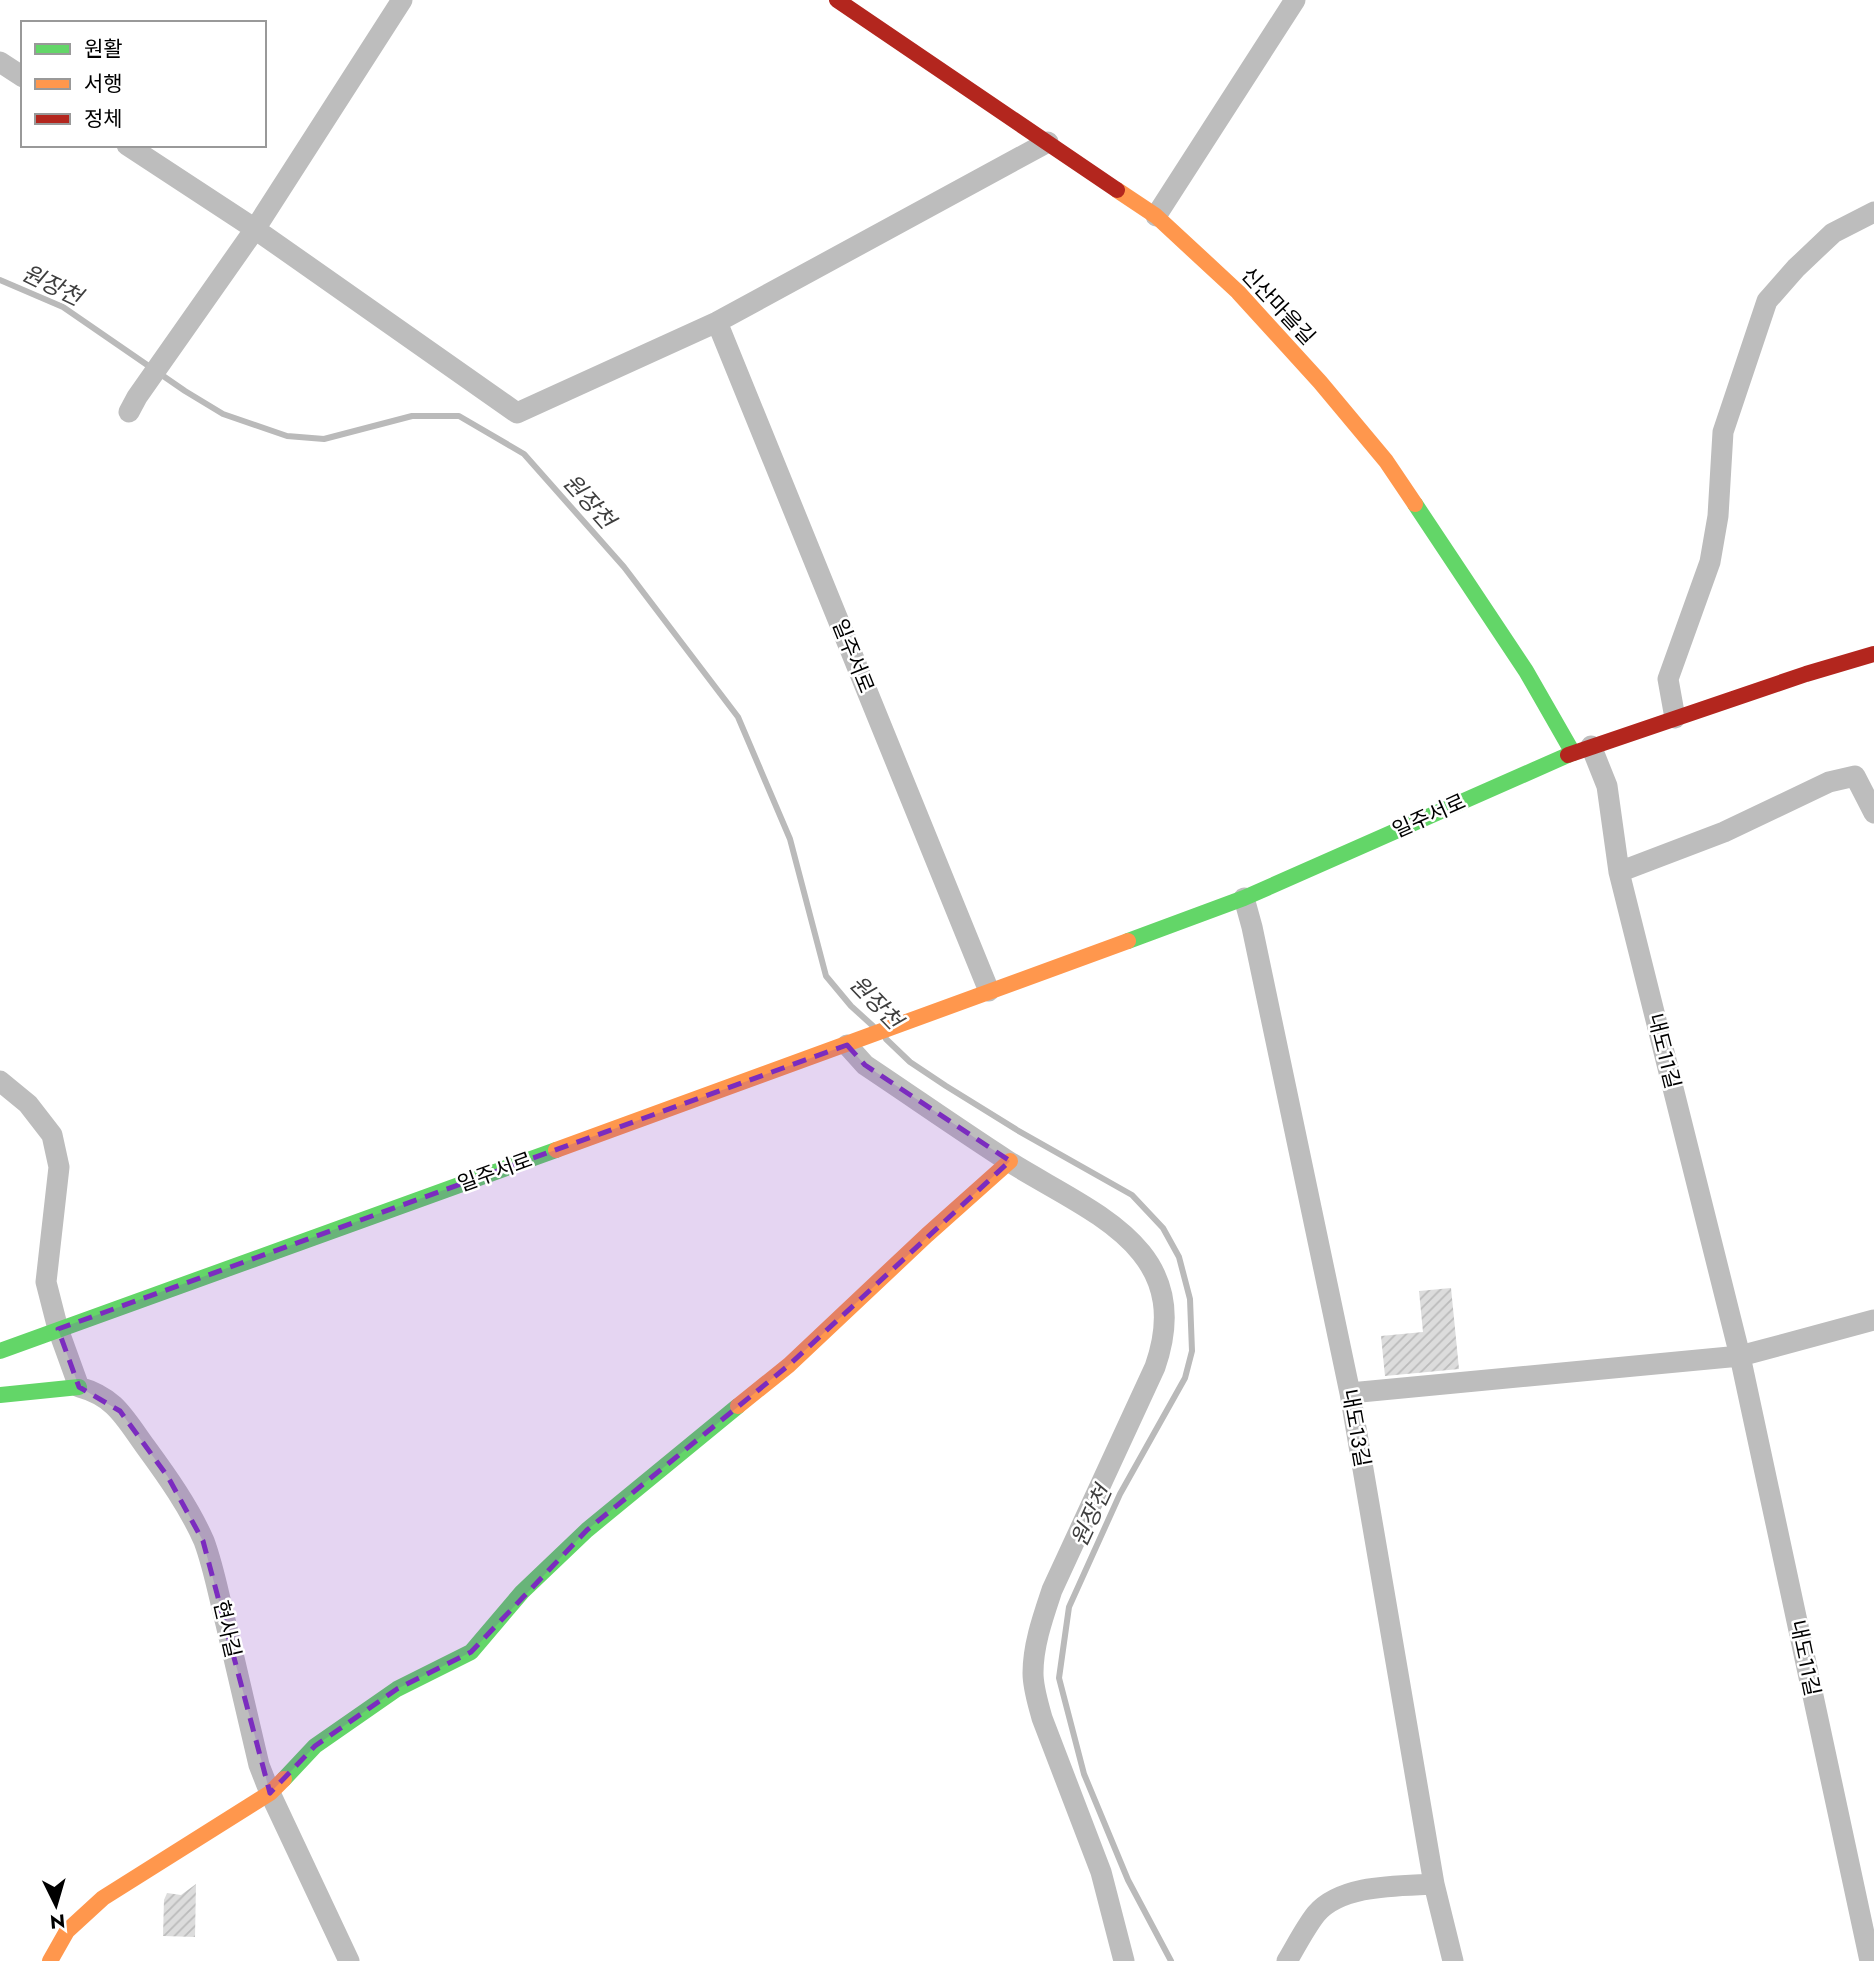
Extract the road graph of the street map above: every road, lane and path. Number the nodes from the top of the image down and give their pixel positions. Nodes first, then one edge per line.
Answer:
1 (402, 0) edge
2 (837, 0) edge
3 (1295, 0) edge
4 (0, 62) edge
5 (21, 76) edge
6 (1048, 142) junction
7 (130, 147) edge
8 (1874, 212) edge
9 (1156, 216) junction
10 (255, 229) junction
11 (717, 322) junction
12 (133, 405) dead end
13 (1874, 654) edge
14 (1675, 718) junction
15 (1582, 750) junction
16 (1874, 813) edge
17 (1619, 872) junction
18 (1244, 898) junction
19 (989, 991) junction
20 (856, 1041) junction
21 (0, 1082) edge
22 (1010, 1161) junction
23 (1874, 1320) edge
24 (58, 1329) junction
25 (0, 1351) edge
26 (1740, 1356) junction
27 (79, 1387) junction
28 (1350, 1393) junction
29 (0, 1395) edge
30 (270, 1793) junction
31 (1434, 1884) junction
32 (50, 1961) edge
33 (349, 1961) edge
34 (1124, 1961) edge
35 (1287, 1961) edge
36 (1453, 1961) edge
37 (1870, 1961) edge

1 - 10 street
2 - 6 street, 신산마을길
3 - 9 street
4 - 5 street
6 - 9 street, 신산마을길
6 - 11 street
7 - 10 street
8 - 14 street
9 - 15 street, 신산마을길
10 - 11 street
10 - 12 street
11 - 19 street, 일주서로
13 - 14 street, 일주서로
14 - 15 street, 일주서로
15 - 17 street, 내도11길
15 - 18 street, 일주서로
16 - 17 street
17 - 26 street, 내도11길
18 - 19 street, 일주서로
18 - 28 street, 내도13길
19 - 20 street, 일주서로
20 - 22 street
20 - 24 street, 일주서로
21 - 24 street
22 - 30 street
22 - 34 street
23 - 26 street
24 - 25 street, 일주서로
24 - 27 street
26 - 28 street
26 - 37 street, 내도11길
27 - 29 street
27 - 30 street, 현사길
28 - 31 street, 내도13길
30 - 32 street
30 - 33 street, 현사길
31 - 35 street
31 - 36 street, 내도13길

